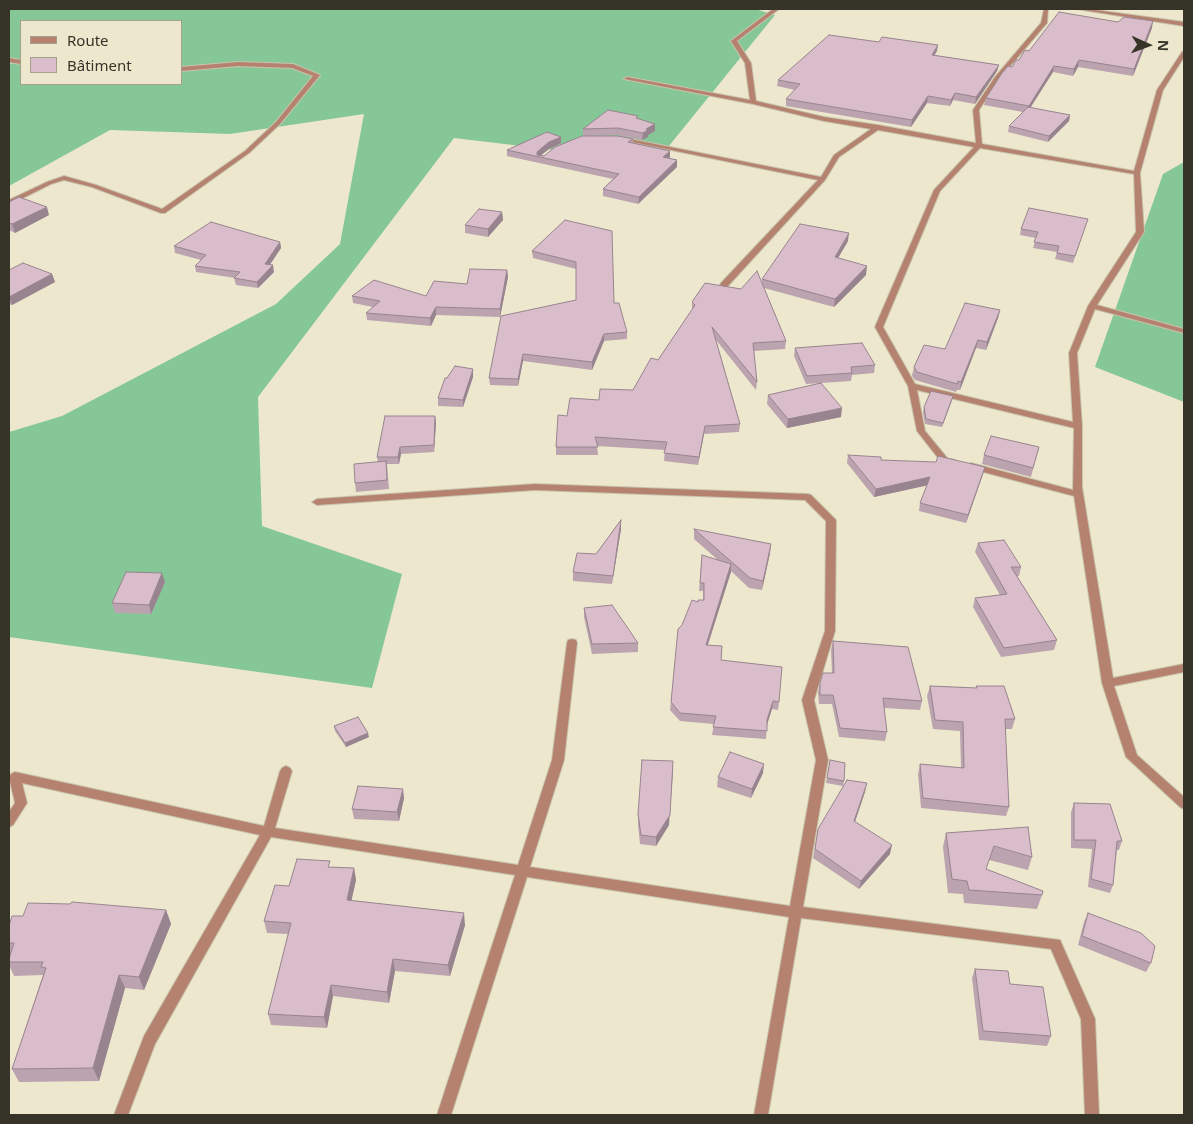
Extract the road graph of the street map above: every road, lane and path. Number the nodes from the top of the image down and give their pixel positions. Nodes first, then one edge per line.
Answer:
1 (776, 9) edge
2 (1046, 9) edge
3 (1079, 9) edge
4 (1184, 24) edge
5 (1184, 53) edge
6 (182, 69) edge
7 (627, 79) dead end
8 (753, 102) junction
9 (878, 127) junction
10 (609, 139) edge
11 (979, 145) junction
12 (1137, 173) junction
13 (823, 178) junction
14 (9, 203) edge
15 (724, 285) edge
16 (1092, 306) junction
17 (1184, 331) edge
18 (912, 386) junction
19 (1078, 426) junction
20 (1078, 494) junction
21 (317, 502) dead end
22 (572, 643) dead end
23 (1184, 668) edge
24 (1108, 683) junction
25 (286, 771) dead end
26 (1184, 804) edge
27 (9, 822) edge
28 (268, 832) junction
29 (522, 871) junction
30 (795, 912) junction
31 (121, 1115) edge
32 (444, 1115) edge
33 (761, 1115) edge
34 (1092, 1115) edge

1 - 8 street
2 - 11 street
3 - 4 street
5 - 12 street
6 - 14 street
7 - 8 street
8 - 9 street
9 - 11 street
9 - 13 street
10 - 13 street
11 - 12 street
11 - 18 street
12 - 16 street
13 - 15 street
16 - 17 street
16 - 19 street
18 - 19 street
18 - 20 street
19 - 20 street
20 - 24 street
21 - 30 street
22 - 29 street
23 - 24 street
24 - 26 street
25 - 28 street
27 - 28 street
28 - 29 street
28 - 31 street
29 - 30 street
29 - 32 street
30 - 33 street
30 - 34 street

